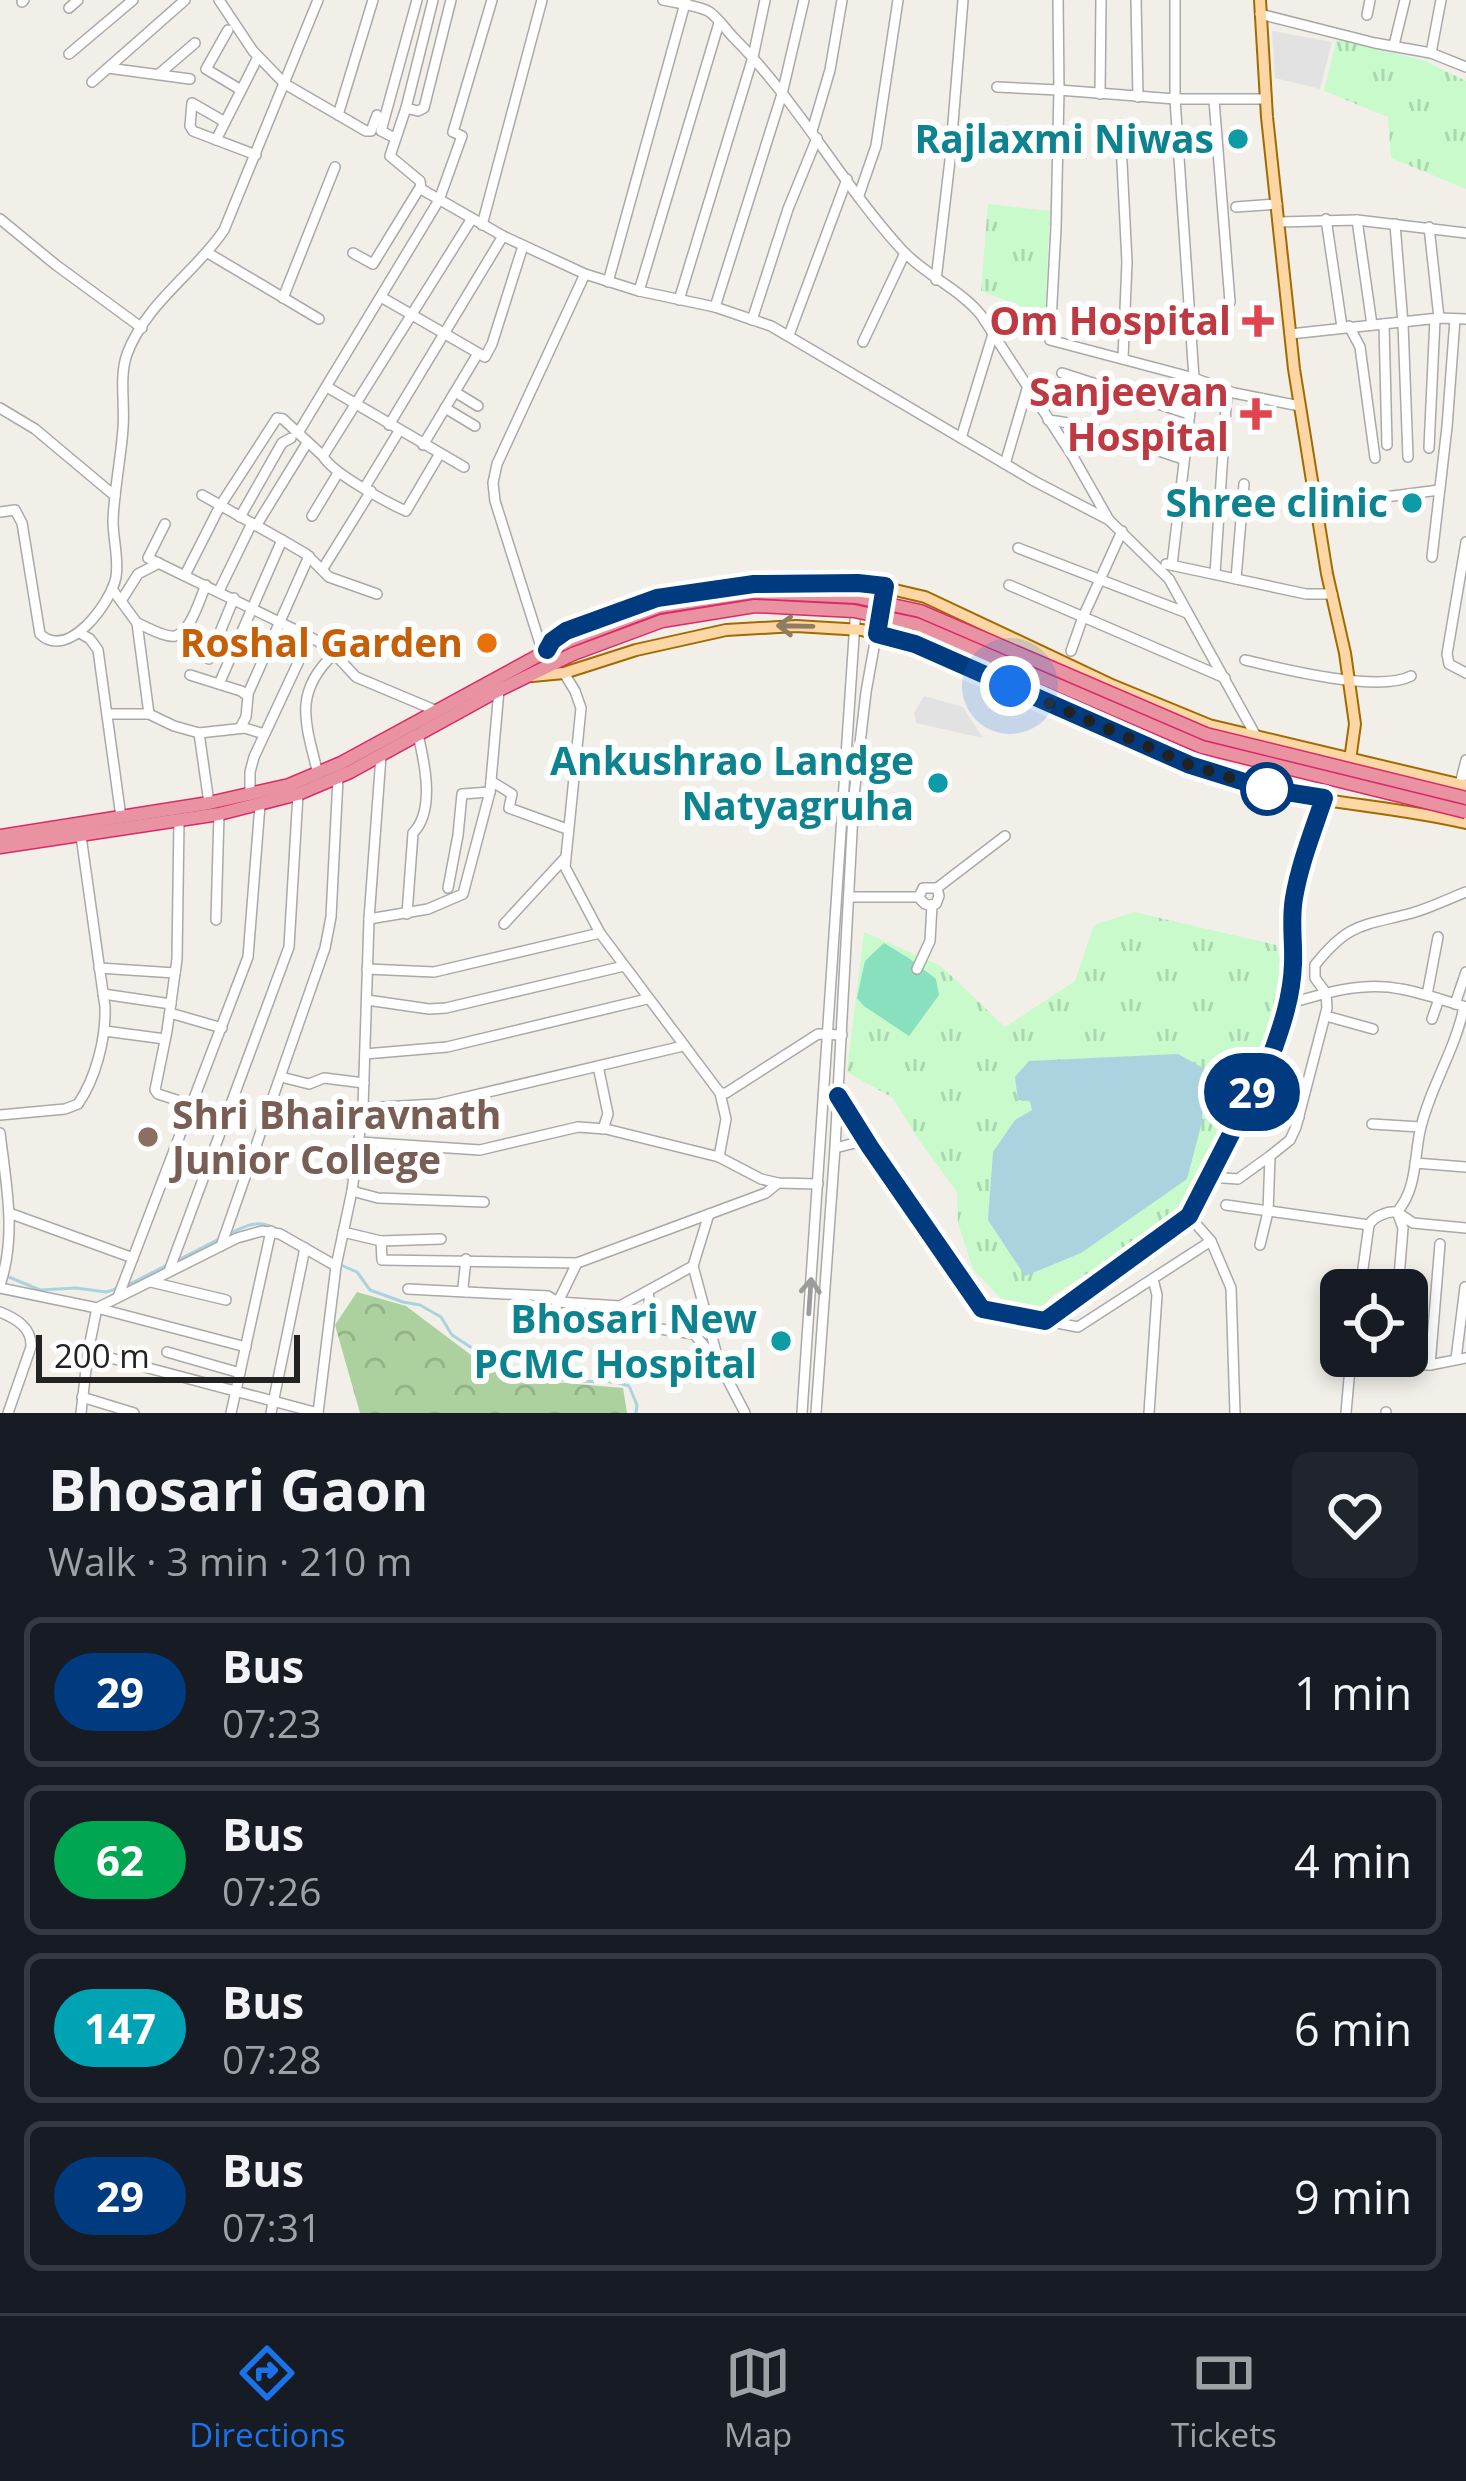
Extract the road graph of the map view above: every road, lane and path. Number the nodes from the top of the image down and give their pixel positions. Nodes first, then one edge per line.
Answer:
1 (133, 0) edge
2 (185, 0) edge
3 (219, 0) edge
4 (318, 0) edge
5 (373, 0) edge
6 (417, 0) edge
7 (433, 0) edge
8 (451, 0) edge
9 (491, 0) edge
10 (542, 0) edge
11 (663, 0) edge
12 (765, 0) edge
13 (804, 0) edge
14 (842, 0) edge
15 (898, 0) edge
16 (963, 0) edge
17 (1058, 0) edge
18 (1101, 0) edge
19 (1136, 0) edge
20 (1175, 0) edge
21 (1370, 0) edge
22 (1405, 0) edge
23 (1441, 0) edge
24 (685, 3) edge
25 (712, 6) edge
26 (1260, 7) edge
27 (1366, 15) dead end
28 (719, 23) junction
29 (228, 30) dead end
30 (195, 43) dead end
31 (1394, 45) junction
32 (1466, 51) edge
33 (1431, 53) junction
34 (69, 54) dead end
35 (258, 57) junction
36 (753, 57) junction
37 (1464, 65) edge
38 (108, 68) junction
39 (159, 74) junction
40 (190, 79) dead end
41 (92, 82) dead end
42 (285, 84) junction
43 (997, 87) dead end
44 (242, 90) junction
45 (1058, 90) junction
46 (782, 94) junction
47 (1100, 94) junction
48 (1138, 97) junction
49 (1175, 99) junction
50 (1266, 99) junction
51 (1214, 100) junction
52 (406, 108) junction
53 (338, 115) junction
54 (377, 115) dead end
55 (225, 122) junction
56 (815, 134) junction
57 (395, 138) junction
58 (216, 140) junction
59 (1121, 143) dead end
60 (256, 155) junction
61 (335, 167) dead end
62 (847, 178) junction
63 (421, 189) junction
64 (859, 196) junction
65 (439, 200) junction
66 (1276, 204) junction
67 (1236, 207) dead end
68 (0, 219) edge
69 (1326, 219) junction
70 (1357, 220) junction
71 (477, 222) junction
72 (1279, 222) junction
73 (1395, 224) junction
74 (1430, 227) junction
75 (1466, 233) edge
76 (503, 236) junction
77 (523, 246) junction
78 (208, 253) junction
79 (353, 253) dead end
80 (905, 253) junction
81 (585, 274) junction
82 (936, 280) junction
83 (608, 282) junction
84 (638, 291) junction
85 (381, 297) junction
86 (283, 298) junction
87 (679, 300) junction
88 (1230, 302) dead end
89 (715, 307) junction
90 (412, 315) junction
91 (1437, 318) junction
92 (319, 319) dead end
93 (1461, 319) edge
94 (752, 320) junction
95 (1403, 324) junction
96 (1378, 325) junction
97 (1345, 326) junction
98 (142, 328) junction
99 (993, 333) junction
100 (1291, 334) junction
101 (445, 335) junction
102 (789, 335) junction
103 (863, 342) dead end
104 (478, 355) junction
105 (1123, 358) junction
106 (1062, 373) dead end
107 (1194, 378) junction
108 (327, 387) junction
109 (1027, 388) junction
110 (1227, 391) junction
111 (455, 392) junction
112 (356, 406) junction
113 (478, 406) dead end
114 (1300, 406) junction
115 (0, 408) edge
116 (445, 408) junction
117 (1189, 414) junction
118 (1048, 420) junction
119 (475, 425) dead end
120 (394, 428) junction
121 (294, 436) junction
122 (962, 438) junction
123 (307, 443) junction
124 (423, 445) junction
125 (1388, 445) dead end
126 (1429, 448) dead end
127 (440, 455) junction
128 (323, 456) junction
129 (1408, 457) dead end
130 (1375, 458) dead end
131 (1183, 459) junction
132 (1005, 464) junction
133 (464, 467) dead end
134 (338, 473) junction
135 (1244, 484) dead end
136 (368, 489) junction
137 (1439, 490) junction
138 (202, 495) dead end
139 (115, 496) junction
140 (220, 506) junction
141 (1316, 506) junction
142 (0, 512) edge
143 (312, 516) dead end
144 (240, 517) junction
145 (1109, 520) junction
146 (164, 524) dead end
147 (254, 524) junction
148 (1122, 531) junction
149 (282, 540) junction
150 (1466, 542) edge
151 (1018, 548) dead end
152 (308, 556) junction
153 (1432, 557) dead end
154 (1150, 560) junction
155 (159, 563) junction
156 (1172, 565) junction
157 (322, 570) junction
158 (1215, 574) junction
159 (185, 575) junction
160 (1100, 579) junction
161 (1236, 579) junction
162 (858, 583) junction
163 (206, 585) junction
164 (1009, 585) dead end
165 (885, 586) junction
166 (112, 589) junction
167 (219, 591) junction
168 (377, 594) dead end
169 (1332, 594) junction
170 (234, 598) junction
171 (121, 601) junction
172 (251, 607) junction
173 (1190, 614) junction
174 (1083, 617) junction
175 (279, 621) junction
176 (137, 622) junction
177 (853, 629) junction
178 (80, 633) junction
179 (877, 634) junction
180 (310, 637) junction
181 (571, 647) junction
182 (545, 652) junction
183 (334, 653) junction
184 (1067, 657) junction
185 (209, 659) dead end
186 (1245, 660) dead end
187 (1465, 669) edge
188 (564, 673) junction
189 (190, 675) dead end
190 (526, 676) junction
191 (1411, 676) dead end
192 (1226, 679) junction
193 (1348, 680) junction
194 (219, 684) junction
195 (500, 690) junction
196 (247, 696) junction
197 (1046, 702) junction
198 (437, 711) junction
199 (107, 714) junction
200 (149, 714) junction
201 (240, 728) junction
202 (199, 733) junction
203 (264, 734) junction
204 (418, 735) junction
205 (1257, 738) junction
206 (381, 756) junction
207 (1350, 760) junction
208 (1466, 760) edge
209 (318, 774) junction
210 (338, 778) junction
211 (491, 786) junction
212 (1464, 789) edge
213 (1279, 791) junction
214 (298, 794) junction
215 (1324, 798) junction
216 (255, 800) junction
217 (214, 809) junction
218 (1466, 812) edge
219 (122, 817) junction
220 (179, 820) junction
221 (1466, 823) edge
222 (567, 829) junction
223 (0, 836) edge
224 (81, 836) junction
225 (1005, 836) dead end
226 (0, 848) edge
227 (564, 859) junction
228 (448, 888) dead end
229 (937, 888) junction
230 (1466, 892) edge
231 (849, 897) junction
232 (919, 897) junction
233 (932, 905) junction
234 (407, 914) junction
235 (369, 919) junction
236 (216, 920) dead end
237 (504, 924) dead end
238 (600, 933) junction
239 (1438, 937) dead end
240 (1315, 965) junction
241 (624, 966) junction
242 (1293, 966) junction
243 (99, 968) junction
244 (917, 968) dead end
245 (368, 969) junction
246 (1466, 972) edge
247 (175, 973) junction
248 (1326, 992) junction
249 (103, 994) junction
250 (1426, 995) junction
251 (647, 999) junction
252 (1438, 999) junction
253 (367, 1000) junction
254 (1288, 1004) junction
255 (1462, 1006) edge
256 (171, 1008) junction
257 (1326, 1016) junction
258 (1432, 1019) dead end
259 (222, 1028) junction
260 (1373, 1029) dead end
261 (105, 1031) junction
262 (827, 1034) junction
263 (842, 1035) junction
264 (165, 1039) junction
265 (1454, 1045) junction
266 (683, 1046) junction
267 (1466, 1049) edge
268 (365, 1054) junction
269 (598, 1066) junction
270 (281, 1077) junction
271 (364, 1083) junction
272 (720, 1093) junction
273 (1251, 1095) junction
274 (838, 1096) junction
275 (192, 1105) junction
276 (363, 1108) junction
277 (822, 1110) junction
278 (837, 1111) junction
279 (0, 1115) edge
280 (1299, 1117) junction
281 (1372, 1124) dead end
282 (1420, 1127) junction
283 (603, 1129) junction
284 (0, 1133) edge
285 (820, 1138) junction
286 (359, 1142) junction
287 (836, 1144) junction
288 (870, 1147) junction
289 (1270, 1156) junction
290 (719, 1157) junction
291 (1415, 1163) junction
292 (1466, 1167) edge
293 (1209, 1178) junction
294 (778, 1183) junction
295 (818, 1184) junction
296 (352, 1191) junction
297 (484, 1202) dead end
298 (1226, 1205) dead end
299 (1268, 1212) junction
300 (1397, 1212) junction
301 (9, 1213) junction
302 (709, 1214) junction
303 (1189, 1216) junction
304 (1370, 1225) junction
305 (1466, 1228) edge
306 (271, 1231) junction
307 (343, 1232) junction
308 (442, 1239) dead end
309 (381, 1240) junction
310 (1210, 1241) junction
311 (221, 1244) junction
312 (1440, 1244) dead end
313 (1260, 1245) dead end
314 (305, 1248) junction
315 (134, 1258) junction
316 (466, 1259) junction
317 (577, 1263) junction
318 (336, 1266) junction
319 (693, 1266) junction
320 (1363, 1269) edge
321 (1399, 1269) edge
322 (169, 1270) junction
323 (1153, 1279) junction
324 (2, 1281) edge
325 (151, 1282) junction
326 (1465, 1287) edge
327 (407, 1288) dead end
328 (647, 1291) junction
329 (466, 1292) junction
330 (118, 1297) junction
331 (226, 1300) dead end
332 (558, 1302) junction
333 (97, 1308) junction
334 (0, 1312) edge
335 (1045, 1321) junction
336 (545, 1332) dead end
337 (245, 1347) junction
338 (88, 1352) junction
339 (167, 1352) dead end
340 (1461, 1358) edge
341 (719, 1363) junction
342 (700, 1364) dead end
343 (1430, 1365) joint
344 (240, 1372) junction
345 (1349, 1377) edge
346 (235, 1393) junction
347 (82, 1397) junction
348 (272, 1408) edge
349 (121, 1411) edge
350 (8, 1413) edge
351 (81, 1413) edge
352 (134, 1413) edge
353 (231, 1413) edge
354 (318, 1413) edge
355 (745, 1413) edge
356 (802, 1413) edge
357 (816, 1413) edge
358 (1149, 1413) edge
359 (1235, 1413) edge
360 (1346, 1413) edge

1 - 34 street
2 - 38 street
3 - 35 street
4 - 42 street
5 - 53 street
6 - 57 street
7 - 52 street
8 - 52 street
9 - 65 street
10 - 71 street
11 - 24 street
12 - 36 street
13 - 46 street
14 - 56 street
15 - 64 street
16 - 82 street
17 - 45 street
18 - 47 street
19 - 48 street
20 - 49 street
21 - 27 street
22 - 31 street
23 - 33 street
24 - 25 street
24 - 83 street
25 - 28 street
26 - 31 street
26 - 50 main road
28 - 36 street
28 - 84 street
29 - 44 street
30 - 39 street
31 - 33 street
32 - 37 street
33 - 37 street
35 - 42 street
35 - 44 street
36 - 46 street
36 - 87 street
38 - 39 street
38 - 41 street
39 - 40 street
42 - 53 street
42 - 60 street
43 - 45 street
44 - 55 street
45 - 47 street
45 - 105 street
46 - 56 street
46 - 89 street
47 - 48 street
48 - 49 street
49 - 51 street
49 - 107 street
50 - 51 street
50 - 66 main road
51 - 88 street
52 - 57 street
53 - 54 street
55 - 58 street
55 - 58 street
56 - 62 street
56 - 94 street
57 - 63 street
58 - 60 street
59 - 105 street
60 - 78 street
61 - 86 street
62 - 64 street
62 - 102 street
63 - 65 street
63 - 79 street
64 - 80 street
65 - 71 street
65 - 85 street
66 - 67 street
66 - 72 main road
68 - 98 street
69 - 70 street
69 - 72 street
69 - 97 street
70 - 73 street
70 - 96 street
71 - 76 street
71 - 90 street
72 - 100 main road
73 - 74 street
73 - 95 street
74 - 75 street
74 - 91 street
76 - 77 street
76 - 101 street
77 - 81 street
77 - 104 street
78 - 86 street
78 - 98 street
80 - 82 street
80 - 103 street
81 - 83 street
81 - 182 street
82 - 99 street
83 - 84 street
84 - 87 street
85 - 90 street
85 - 108 street
86 - 92 street
87 - 89 street
89 - 94 street
90 - 101 street
90 - 112 street
91 - 93 street
91 - 95 street
91 - 126 street
93 - 137 street
94 - 102 street
95 - 96 street
95 - 129 street
96 - 97 street
96 - 125 street
97 - 100 street
97 - 130 street
98 - 139 street
99 - 109 street
99 - 122 street
100 - 114 main road
101 - 104 street
101 - 120 street
102 - 122 street
104 - 111 street
105 - 107 street
106 - 117 street
107 - 110 street
107 - 117 street
108 - 112 street
108 - 121 street
109 - 118 street
109 - 132 street
110 - 114 street
110 - 158 street
111 - 113 street
111 - 116 street
112 - 120 street
112 - 128 street
114 - 141 main road
115 - 139 street
116 - 119 street
116 - 124 street
117 - 131 street
118 - 131 street
118 - 145 street
120 - 124 street
120 - 136 street
121 - 123 street
121 - 140 street
121 - 144 street
122 - 132 street
123 - 128 street
123 - 147 street
124 - 127 street
127 - 133 street
127 - 136 street
128 - 134 street
131 - 156 street
132 - 145 street
134 - 136 street
134 - 143 street
135 - 161 street
136 - 157 street
137 - 141 street
137 - 153 street
138 - 140 street
139 - 166 street
140 - 144 street
140 - 159 street
141 - 169 main road
142 - 178 street
144 - 147 street
145 - 148 street
146 - 155 street
147 - 149 street
147 - 167 street
148 - 154 street
148 - 160 street
149 - 152 street
149 - 172 street
150 - 187 street
151 - 160 street
152 - 157 street
152 - 175 street
154 - 156 street
154 - 173 street
155 - 159 street
155 - 171 street
156 - 158 street
157 - 168 street
158 - 161 street
159 - 163 street
160 - 173 street
160 - 174 street
161 - 169 street
162 - 165 main road
162 - 177 street
162 - 182 main road
163 - 167 street
163 - 176 street
164 - 174 street
165 - 179 street
165 - 184 main road
166 - 171 street
166 - 178 street
167 - 170 street
169 - 193 main road
170 - 172 street
170 - 185 street
171 - 176 street
172 - 175 street
172 - 194 street
173 - 192 street
174 - 184 street
174 - 192 street
175 - 180 street
175 - 196 street
176 - 200 street
177 - 179 main road
177 -> 188 main road
177 - 262 street
178 - 199 street
179 - 197 main road
179 - 231 street
180 - 183 street
180 - 203 street
181 - 182 highway
181 - 190 highway
181 - 212 highway, bridge
181 - 218 highway, bridge
182 - 198 highway
183 - 198 street
183 - 209 street
184 - 197 main road
184 - 205 main road
186 - 193 street
188 - 190 main road
188 - 222 street
189 - 194 street
190 - 195 highway
191 - 193 street
192 - 205 street
193 - 207 main road
194 - 196 street
195 - 204 highway
195 - 211 street
196 - 201 street
197 - 213 main road
198 - 209 highway
199 - 200 street
199 - 219 street
200 - 202 street
201 - 202 street
201 - 203 street
202 - 217 street
203 - 216 street
204 - 206 highway
204 - 234 street
205 - 207 main road
205 - 213 street
206 - 210 highway
206 - 235 street
207 - 212 main road
208 - 212 street
209 - 216 highway
210 - 214 highway
210 - 270 street
211 - 222 street
211 - 228 street
211 - 234 street
213 - 215 main road
214 - 216 highway
214 - 322 street
215 - 221 main road
215 - 242 street
216 - 217 highway
216 - 259 street
217 - 219 highway
217 - 220 highway
217 - 236 street
219 - 223 highway
220 - 224 highway
220 - 247 street
222 - 227 street
224 - 226 highway
224 - 243 street
225 - 229 street
227 - 237 street
227 - 238 street
229 - 232 street
229 - 233 street
230 - 240 street
231 - 232 street
231 - 263 street
232 - 233 street
233 - 244 street
234 - 235 street
235 - 245 street
238 - 241 street
238 - 245 street
239 - 250 street
240 - 242 street
240 - 248 street
241 - 251 street
241 - 253 street
242 - 254 street
243 - 247 street
243 - 249 street
245 - 253 street
246 - 255 street
247 - 256 street
248 - 250 street
248 - 254 street
248 - 257 street
249 - 256 street
249 - 261 street
250 - 252 street
251 - 266 street
251 - 268 street
252 - 255 street
252 - 258 street
253 - 268 street
254 - 273 street
255 - 265 street
256 - 259 street
256 - 264 street
257 - 260 street
257 - 280 street
259 - 275 street
261 - 264 street
261 - 279 street
262 - 263 street
262 - 272 street
262 - 277 street
263 - 274 street
264 - 275 street
265 - 267 street
265 - 282 street
266 - 269 street
266 - 272 street
268 - 271 street
269 - 276 street
269 - 283 street
270 - 271 street
270 - 311 street
271 - 276 street
272 - 290 street
273 - 280 street
273 - 293 street
274 - 278 street
274 - 288 street
275 - 315 street
276 - 286 street
277 - 278 street
277 - 285 street
278 - 287 street
280 - 289 street
281 - 282 street
282 - 291 street
283 - 286 street
283 - 290 street
284 - 301 street
285 - 287 street
285 - 295 street
286 - 296 street
287 - 288 street
287 - 357 street
288 - 335 street
289 - 293 street
289 - 299 street
290 - 294 street
291 - 292 street
291 - 300 street
293 - 303 street
294 - 295 street
294 - 302 street
356 -> 295 street
296 - 297 street
296 - 307 street
298 - 299 street
299 - 304 street
299 - 313 street
300 - 304 street
300 - 305 street
300 - 321 street
301 - 315 street
301 - 324 street
302 - 317 street
302 - 319 street
303 - 310 street
303 - 335 street
304 - 320 street
306 - 311 street
306 - 314 street
306 - 337 street
307 - 309 street
307 - 318 street
308 - 309 street
309 - 316 street
310 - 323 street
310 - 359 street
311 - 322 street
312 - 343 street
314 - 318 street
314 - 348 street
315 - 330 street
316 - 317 street
316 - 329 street
317 - 332 street
318 - 354 street
319 - 328 street
319 - 341 street
322 - 325 street
323 - 335 street
323 - 358 street
324 - 333 street
325 - 330 street
325 - 331 street
326 - 340 street
327 - 329 street
328 - 332 street
328 - 341 street
329 - 332 street
330 - 333 street
332 - 336 street
333 - 337 street
333 - 338 street
334 - 350 street
337 - 344 street
338 - 346 street
338 - 347 street
339 - 344 street
340 - 343 street
341 - 342 street
341 - 355 street
344 - 346 street
345 - 360 street
346 - 348 street
346 - 353 street
347 - 349 street
347 - 351 street
348 - 354 street
349 - 352 street

